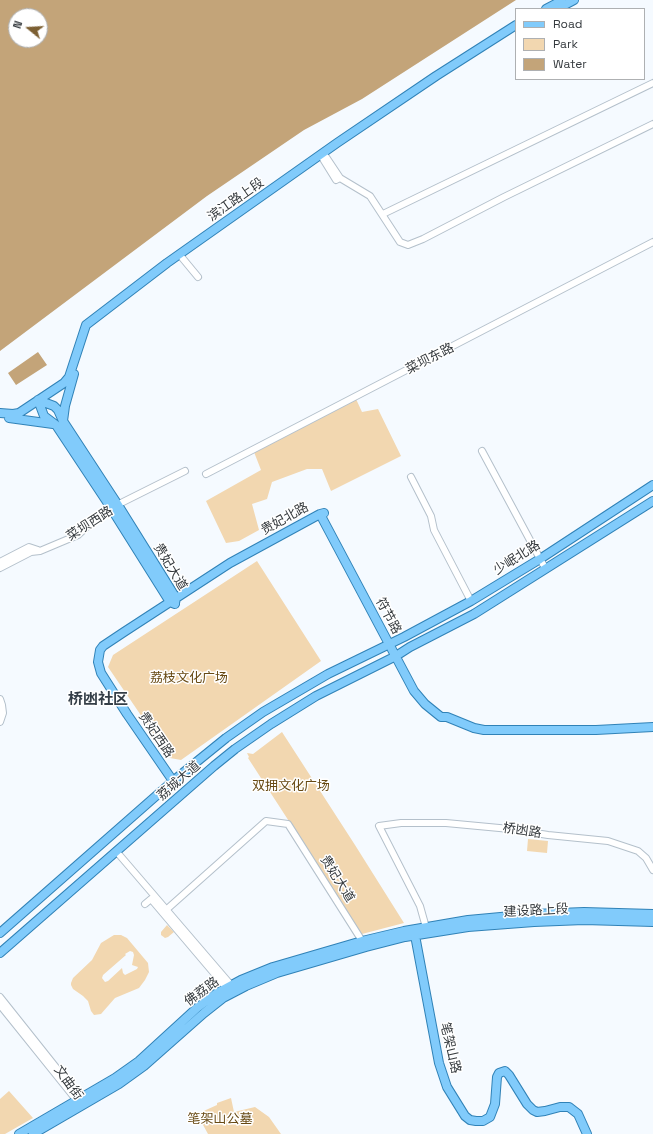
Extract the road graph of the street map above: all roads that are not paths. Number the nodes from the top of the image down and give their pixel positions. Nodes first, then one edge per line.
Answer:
1 (563, 0) edge
2 (574, 0) edge
3 (548, 8) edge
4 (559, 8) edge
5 (515, 26) edge
6 (515, 33) edge
7 (653, 83) edge
8 (653, 124) edge
9 (324, 156) junction
10 (383, 214) junction
11 (653, 242) edge
12 (181, 256) junction
13 (198, 277) dead end
14 (38, 400) junction
15 (0, 413) edge
16 (0, 418) edge
17 (60, 423) junction
18 (482, 452) dead end
19 (185, 471) dead end
20 (206, 474) dead end
21 (411, 477) dead end
22 (653, 485) edge
23 (653, 501) edge
24 (115, 507) junction
25 (322, 515) joint
26 (40, 551) junction
27 (540, 559) junction
28 (0, 562) edge
29 (0, 568) edge
30 (545, 568) junction
31 (174, 601) junction
32 (471, 601) junction
33 (391, 643) junction
34 (369, 653) junction
35 (398, 655) junction
36 (375, 666) junction
37 (0, 699) edge
38 (273, 705) junction
39 (263, 712) junction
40 (281, 717) junction
41 (1, 719) edge
42 (271, 724) junction
43 (653, 727) edge
44 (175, 780) junction
45 (116, 851) junction
46 (653, 870) edge
47 (145, 904) dead end
48 (166, 910) junction
49 (653, 914) edge
50 (653, 922) edge
51 (427, 930) junction
52 (415, 932) junction
53 (0, 933) edge
54 (364, 944) junction
55 (0, 953) edge
56 (229, 989) junction
57 (0, 997) edge
58 (0, 1005) edge
59 (81, 1102) junction
60 (19, 1134) edge
61 (33, 1134) edge
62 (587, 1134) edge

1 - 3 main road
2 - 4 main road
5 - 9 main road, 滨江路上段
6 - 9 main road, 滨江路上段
7 - 10 street
8 - 10 street
9 - 10 street
9 - 12 main road, 滨江路上段
11 - 20 street, 菜坝东路
12 - 13 street
12 - 14 main road, 滨江路上段
12 - 17 main road, 滨江路上段
14 - 15 main road, 滨江路上段
14 - 17 main road
14 - 17 main road
16 - 17 main road
17 - 24 main road, 贵妃大道
18 - 27 street
19 - 24 street
21 - 32 street
22 - 27 main road, 少岷北路
23 - 30 main road, 少岷北路
24 - 26 street, 菜坝西路
24 - 31 main road, 贵妃大道
25 - 31 main road, 贵妃北路
25 - 33 main road, 符节路
26 - 28 street, 菜坝西路
26 - 29 street, 菜坝西路
27 - 30 street
27 - 32 main road, 少岷北路
30 - 35 main road, 少岷北路
31 - 44 main road, 贵妃西路
32 - 33 main road, 少岷北路
33 - 34 main road, 荔城大道
33 - 35 main road, 符节路
34 - 36 main road
34 - 38 main road, 荔城大道
35 - 36 main road, 荔城大道
35 - 43 main road, 符节路
36 - 40 main road, 荔城大道
37 - 41 street
38 - 39 main road, 荔城大道
38 - 40 main road
39 - 42 main road
39 - 44 main road, 荔城大道
40 - 42 main road, 荔城大道
42 - 45 main road, 荔城大道
44 - 53 main road, 荔城大道
45 - 48 street
45 - 55 main road, 荔城大道
46 - 51 street, 桥凼路
47 - 56 street
48 - 54 street, 贵妃大道
48 - 56 street
49 - 51 main road, 建设路上段
50 - 51 main road, 建设路上段
51 - 52 main road, 佛荔路
52 - 54 main road, 佛荔路
52 - 62 main road, 笔架山路
54 - 56 main road, 佛荔路
56 - 59 main road, 佛荔路
57 - 59 street, 文曲街
58 - 59 street, 文曲街
59 - 60 main road, 佛荔路
59 - 61 main road, 佛荔路

